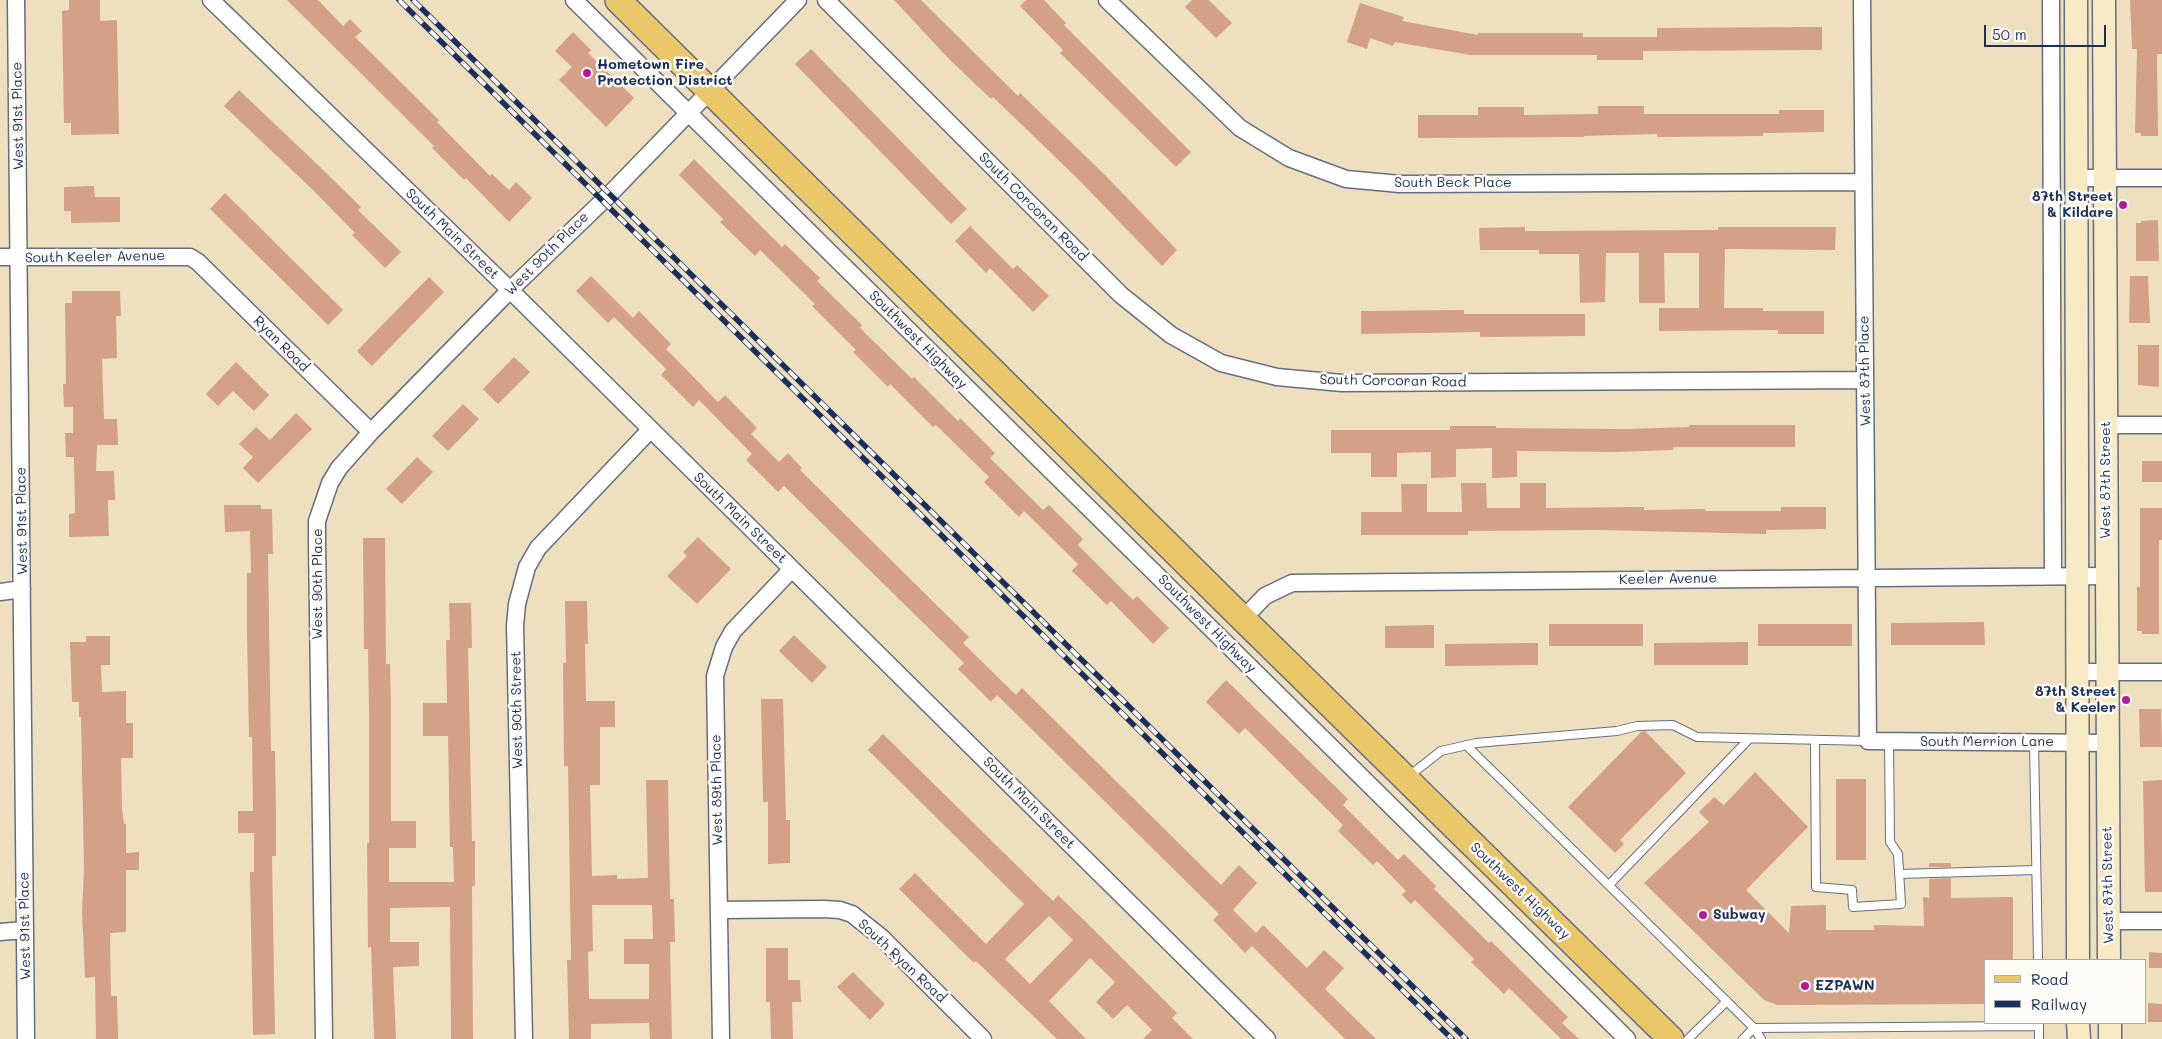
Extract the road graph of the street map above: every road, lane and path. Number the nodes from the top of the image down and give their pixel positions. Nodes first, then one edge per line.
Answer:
1 (211, 0) edge
2 (574, 0) edge
3 (618, 0) edge
4 (798, 0) edge
5 (826, 0) edge
6 (1106, 0) edge
7 (1862, 0) edge
8 (2051, 0) edge
9 (2076, 0) edge
10 (2104, 0) edge
11 (16, 2) edge
12 (710, 90) junction
13 (688, 113) junction
14 (2076, 178) junction
15 (2105, 178) junction
16 (2162, 178) edge
17 (1863, 182) junction
18 (0, 257) edge
19 (190, 257) joint
20 (19, 258) junction
21 (510, 290) junction
22 (1865, 380) junction
23 (2106, 425) junction
24 (2162, 425) edge
25 (650, 430) junction
26 (371, 432) junction
27 (792, 569) junction
28 (2053, 576) junction
29 (2078, 576) junction
30 (2107, 576) junction
31 (1867, 577) junction
32 (22, 589) junction
33 (0, 592) edge
34 (1243, 619) junction
35 (1283, 659) junction
36 (2077, 672) junction
37 (2107, 672) junction
38 (2162, 672) edge
39 (1263, 679) junction
40 (1749, 739) junction
41 (1816, 740) junction
42 (1868, 741) junction
43 (1889, 741) junction
44 (2034, 742) junction
45 (2076, 743) junction
46 (2107, 743) junction
47 (1466, 745) junction
48 (1405, 779) junction
49 (2036, 870) junction
50 (1899, 874) junction
51 (1609, 886) junction
52 (719, 910) junction
53 (2109, 921) junction
54 (2162, 921) edge
55 (25, 930) junction
56 (0, 932) edge
57 (2038, 959) edge
58 (2078, 959) edge
59 (2109, 959) edge
60 (1727, 1001) junction
61 (2039, 1024) edge
62 (2078, 1024) edge
63 (2110, 1024) edge
64 (1754, 1028) junction
65 (26, 1039) edge
66 (324, 1039) edge
67 (524, 1039) edge
68 (721, 1039) edge
69 (983, 1039) edge
70 (1267, 1039) edge
71 (1627, 1039) edge
72 (1671, 1039) edge
73 (1688, 1039) edge
74 (1742, 1039) edge
75 (1761, 1039) edge
76 (2039, 1039) edge
77 (2079, 1039) edge
78 (2110, 1039) edge

1 - 21 street, South Main Street
2 - 13 street, Southwest Highway
3 - 12 main road, Southwest Highway
4 - 12 street, West 90th Place
5 - 22 street, South Corcoran Road
6 - 17 street, South Beck Place
7 - 17 street, West 87th Place
8 - 28 street
9 - 14 main road, West 87th Street
10 - 15 main road, West 87th Street
11 - 20 street, West 91st Place
12 - 13 street, West 90th Place
12 - 34 main road, Southwest Highway
13 - 21 street, West 90th Place
13 - 39 street, Southwest Highway
14 - 15 street
14 - 29 main road, West 87th Street
15 - 16 street
15 - 23 main road, West 87th Street
17 - 22 street, West 87th Place
18 - 20 street, South Keeler Avenue
19 - 20 street, South Keeler Avenue
19 - 26 street, Ryan Road
20 - 32 street, West 91st Place
21 - 25 street, South Main Street
21 - 26 street, West 90th Place
22 - 31 street, West 87th Place
23 - 24 street
23 - 30 main road, West 87th Street
25 - 27 street, South Main Street
25 - 67 street, West 90th Street
26 - 66 street, West 90th Place
27 - 52 street, West 89th Place
27 - 70 street, South Main Street
28 - 29 street, Keeler Avenue
28 - 31 street, Keeler Avenue
29 - 30 street, Keeler Avenue
29 - 36 main road, West 87th Street
30 - 37 main road, West 87th Street
31 - 34 street, Keeler Avenue
31 - 42 street, West 87th Place
32 - 33 street
32 - 55 street, West 91st Place
34 - 35 main road, Southwest Highway
35 - 39 street, Southwest Highway
35 - 48 main road, Southwest Highway
36 - 37 street
36 - 45 main road, West 87th Street
37 - 38 street
37 - 46 main road, West 87th Street
39 - 71 street, Southwest Highway
40 - 41 lane
40 - 47 lane
40 - 51 lane
41 - 42 lane
41 - 50 lane
42 - 43 street, South Merrion Lane
43 - 44 street, South Merrion Lane
43 - 50 lane
44 - 45 street, South Merrion Lane
44 - 49 lane
45 - 46 street, South Merrion Lane
45 - 58 main road, West 87th Street
46 - 53 main road, West 87th Street
47 - 48 lane
47 - 51 lane
48 - 72 main road, Southwest Highway
49 - 50 lane
49 - 57 lane
51 - 60 lane
52 - 68 street, West 89th Place
52 - 69 street, South Ryan Road
53 - 54 street
53 - 59 main road, West 87th Street
55 - 56 street
55 - 65 street, West 91st Place
60 - 64 lane
60 - 73 lane
61 - 64 lane
61 - 76 lane
62 - 77 main road
63 - 78 main road
64 - 74 lane
64 - 75 lane

